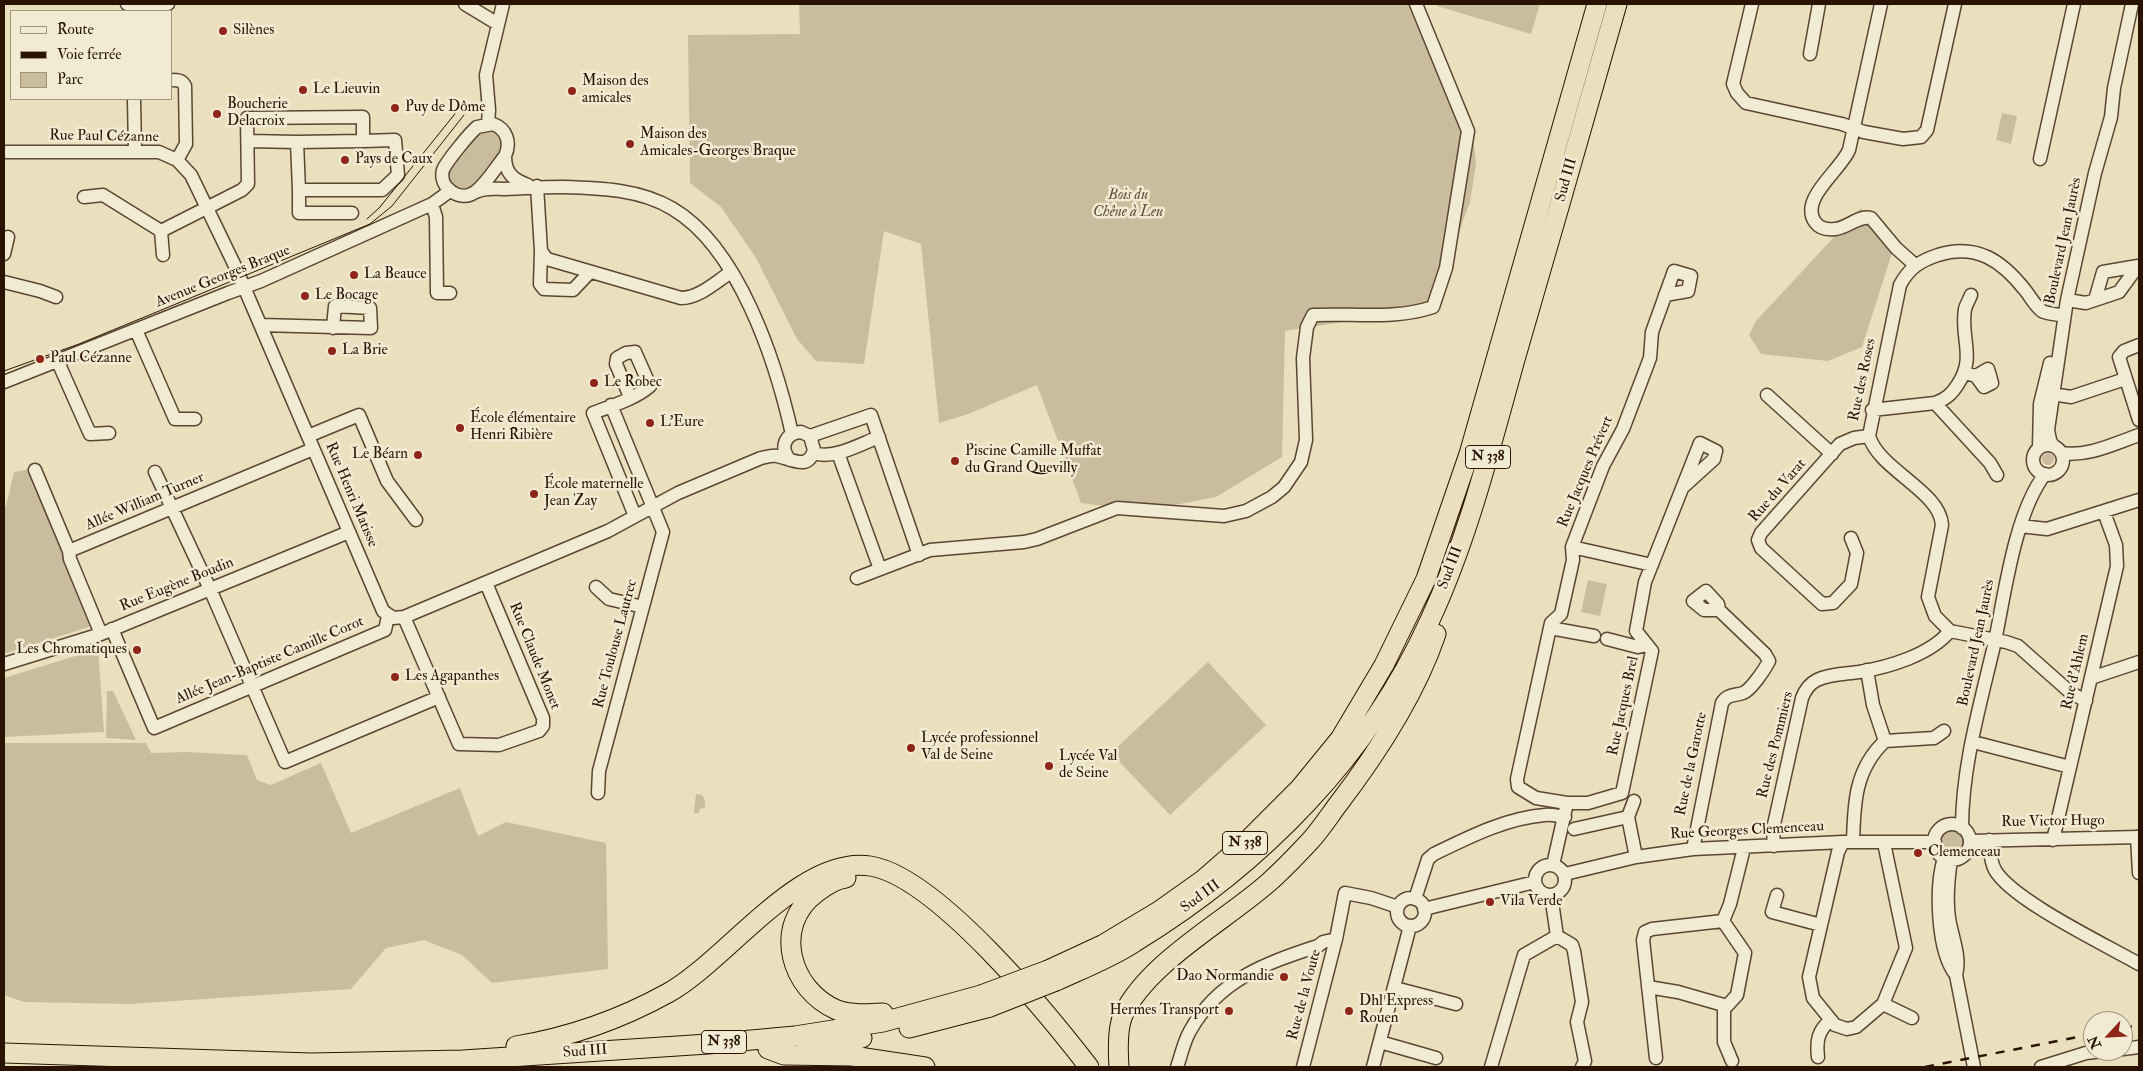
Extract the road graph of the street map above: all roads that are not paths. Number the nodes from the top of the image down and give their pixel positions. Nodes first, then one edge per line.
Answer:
1 (127, 4) edge
2 (168, 4) edge
3 (465, 4) edge
4 (503, 4) edge
5 (1416, 4) edge
6 (1597, 4) edge
7 (1617, 4) edge
8 (1752, 4) edge
9 (1819, 4) edge
10 (1881, 4) edge
11 (1955, 4) edge
12 (2074, 4) edge
13 (2132, 4) edge
14 (498, 24) junction
15 (1810, 54) dead end
16 (172, 80) edge
17 (134, 100) edge
18 (488, 124) junction
19 (1853, 128) junction
20 (248, 141) junction
21 (363, 141) junction
22 (297, 142) junction
23 (135, 151) junction
24 (4, 152) edge
25 (505, 156) junction
26 (2040, 159) dead end
27 (177, 160) junction
28 (534, 186) junction
29 (299, 190) junction
30 (450, 191) junction
31 (476, 192) junction
32 (84, 197) dead end
33 (432, 204) junction
34 (206, 207) junction
35 (352, 213) dead end
36 (162, 231) junction
37 (8, 237) dead end
38 (541, 251) junction
39 (4, 254) edge
40 (163, 255) dead end
41 (1915, 265) junction
42 (590, 272) junction
43 (731, 272) junction
44 (4, 282) edge
45 (244, 287) junction
46 (450, 293) dead end
47 (1665, 295) dead end
48 (1972, 295) dead end
49 (56, 297) dead end
50 (2067, 300) junction
51 (2095, 300) dead end
52 (2064, 316) junction
53 (261, 325) junction
54 (333, 328) dead end
55 (136, 330) junction
56 (2139, 346) edge
57 (58, 362) junction
58 (2125, 379) junction
59 (4, 382) edge
60 (2053, 394) junction
61 (1767, 395) dead end
62 (630, 397) dead end
63 (1935, 403) junction
64 (611, 406) junction
65 (1872, 410) junction
66 (195, 419) dead end
67 (2139, 420) edge
68 (109, 433) dead end
69 (2139, 435) edge
70 (308, 436) junction
71 (810, 436) junction
72 (1868, 436) junction
73 (879, 437) junction
74 (788, 438) junction
75 (2039, 448) junction
76 (313, 449) junction
77 (2057, 450) junction
78 (838, 452) junction
79 (2090, 452) junction
80 (813, 453) junction
81 (1832, 454) junction
82 (761, 458) junction
83 (790, 460) junction
84 (2034, 466) junction
85 (2060, 468) junction
86 (35, 470) dead end
87 (155, 472) dead end
88 (2045, 474) junction
89 (1998, 476) dead end
90 (1682, 488) dead end
91 (1476, 499) junction
92 (2139, 500) edge
93 (652, 506) junction
94 (172, 508) junction
95 (2104, 512) junction
96 (635, 516) junction
97 (416, 520) dead end
98 (2020, 524) junction
99 (349, 532) junction
100 (1851, 538) dead end
101 (1572, 547) junction
102 (69, 551) junction
103 (919, 554) junction
104 (1652, 565) junction
105 (880, 569) junction
106 (856, 578) dead end
107 (486, 583) junction
108 (596, 587) dead end
109 (210, 589) junction
110 (643, 607) junction
111 (1719, 610) dead end
112 (388, 616) junction
113 (404, 617) junction
114 (1550, 628) junction
115 (1950, 631) junction
116 (106, 632) junction
117 (1594, 636) dead end
118 (1607, 639) dead end
119 (1995, 640) junction
120 (1647, 645) junction
121 (2139, 662) edge
122 (4, 664) edge
123 (1868, 675) junction
124 (2091, 678) junction
125 (252, 686) junction
126 (439, 697) junction
127 (2086, 701) junction
128 (1944, 731) dead end
129 (1885, 740) junction
130 (1973, 742) junction
131 (2070, 767) junction
132 (1967, 771) junction
133 (598, 793) dead end
134 (1634, 801) dead end
135 (1567, 802) junction
136 (1564, 817) junction
137 (1628, 817) junction
138 (1947, 826) junction
139 (1962, 828) junction
140 (1574, 830) dead end
141 (2138, 837) edge
142 (1990, 840) junction
143 (2053, 840) junction
144 (1970, 841) junction
145 (1848, 842) junction
146 (1934, 842) junction
147 (1884, 843) junction
148 (1774, 846) junction
149 (1744, 848) junction
150 (1693, 849) junction
151 (1636, 857) junction
152 (1948, 859) junction
153 (1553, 865) junction
154 (2139, 873) edge
155 (1565, 874) junction
156 (1535, 882) junction
157 (1551, 895) junction
158 (1777, 895) dead end
159 (1415, 899) junction
160 (1398, 907) junction
161 (1424, 909) junction
162 (1723, 921) junction
163 (1821, 924) junction
164 (1410, 926) junction
165 (1557, 936) junction
166 (1336, 939) junction
167 (2139, 964) edge
168 (1052, 975) junction
169 (1648, 987) junction
170 (1395, 988) junction
171 (985, 1001) junction
172 (1456, 1004) dead end
173 (1882, 1004) junction
174 (1724, 1005) junction
175 (929, 1010) junction
176 (1912, 1018) dead end
177 (1831, 1020) junction
178 (1380, 1042) junction
179 (768, 1049) junction
180 (4, 1054) edge
181 (2083, 1054) edge
182 (1818, 1057) dead end
183 (1436, 1058) dead end
184 (1656, 1058) dead end
185 (463, 1060) junction
186 (1732, 1061) dead end
187 (4, 1066) edge
188 (39, 1067) edge
189 (538, 1067) edge
190 (925, 1067) edge
191 (1074, 1067) edge
192 (1089, 1067) edge
193 (1119, 1067) edge
194 (1177, 1067) edge
195 (1303, 1067) edge
196 (1373, 1067) edge
197 (1491, 1067) edge
198 (1582, 1067) edge
199 (1974, 1067) edge
200 (2041, 1067) edge

1 - 2 street
3 - 14 street
4 - 14 street
5 - 103 street
6 - 168 highway, Sud III / N 338
7 - 91 highway, Sud III / N 338
8 - 19 street
9 - 15 street
10 - 19 street
11 - 19 street
12 - 26 street
13 - 50 street, Boulevard Jean Jaurès
14 - 18 street
16 - 27 street
17 - 23 street
18 - 25 street
18 - 30 street
19 - 41 street
20 - 21 street
20 - 22 street
20 - 34 street
21 - 22 street
21 - 29 street
22 - 29 street
23 - 24 street, Rue Paul Cézanne
23 - 27 street, Rue Paul Cézanne
25 - 28 street
25 - 31 street
27 - 34 street
28 - 31 street
28 - 38 street
28 - 43 street
29 - 35 street
30 - 31 street
30 - 33 street, Avenue Georges Braque
32 - 36 street
33 - 45 street, Avenue Georges Braque
33 - 46 street
34 - 36 street
34 - 45 street
36 - 40 street
37 - 39 street
38 - 42 street
38 - 42 street
41 - 52 street
41 - 65 street, Rue des Roses
42 - 43 street
43 - 74 street
44 - 49 street
45 - 53 street, Rue Henri Matisse
45 - 55 street, Avenue Georges Braque
47 - 101 street, Rue Jacques Prévert
48 - 63 street
50 - 51 street
50 - 52 street, Boulevard Jean Jaurès
52 - 60 street, Boulevard Jean Jaurès
52 - 75 street, Boulevard Jean Jaurès
53 - 54 street
53 - 70 street, Rue Henri Matisse
55 - 57 street, Avenue Georges Braque
55 - 66 street
56 - 58 street
57 - 59 street, Avenue Georges Braque
57 - 68 street
58 - 60 street
58 - 67 street
60 - 77 street, Boulevard Jean Jaurès
61 - 81 street
62 - 64 street
63 - 65 street
63 - 89 street
64 - 93 street, Rue Toulouse Lautrec
64 - 96 street
65 - 72 street, Rue des Roses
69 - 79 street
70 - 76 street, Rue Henri Matisse
70 - 97 street
71 - 73 street
71 - 74 street
71 - 80 street
72 - 81 street, Rue du Varat
72 - 115 street, Rue des Roses
73 - 78 street
73 - 103 street
74 - 82 street
74 - 83 street
75 - 77 street
75 - 84 street
76 - 94 street, Allée William Turner
76 - 99 street, Rue Henri Matisse
77 - 79 street
77 - 85 street
78 - 80 street
78 - 105 street
79 - 85 street
80 - 83 street
81 - 100 street, Rue du Varat
82 - 83 street
82 - 93 street
84 - 88 street
84 - 98 street, Boulevard Jean Jaurès
85 - 88 street
86 - 102 street
87 - 94 street
88 - 98 street, Boulevard Jean Jaurès
90 - 104 street, Rue Jacques Brel
91 - 168 highway, Sud III / N 338
91 - 193 highway
92 - 95 street
93 - 96 street
93 - 110 street, Rue Toulouse Lautrec
94 - 102 street, Allée William Turner
94 - 109 street
95 - 98 street
95 - 124 street, Rue d'Ahlem
96 - 107 street
98 - 119 street, Boulevard Jean Jaurès
99 - 109 street, Rue Eugène Boudin
99 - 112 street, Rue Henri Matisse
101 - 104 street
101 - 114 street, Rue Jacques Prévert
102 - 116 street
103 - 105 street
104 - 120 street, Rue Jacques Brel
105 - 106 street
107 - 113 street
107 - 126 street, Rue Claude Monet
108 - 110 street
109 - 116 street, Rue Eugène Boudin
109 - 125 street
110 - 133 street, Rue Toulouse Lautrec
111 - 150 street, Rue de la Garotte
112 - 113 street
112 - 125 street, Allée Jean-Baptiste Camille Corot
113 - 126 street, Rue Claude Monet
114 - 117 street
114 - 135 street, Rue Jacques Prévert
115 - 119 street
115 - 123 street, Rue des Pommiers
116 - 122 street, Rue Eugène Boudin
116 - 125 street, Allée Jean-Baptiste Camille Corot
118 - 120 street
119 - 127 street
119 - 130 street, Boulevard Jean Jaurès
120 - 135 street, Rue Jacques Brel
121 - 124 street
123 - 129 street
123 - 148 street, Rue des Pommiers
124 - 127 street, Rue d'Ahlem
125 - 126 street
127 - 131 street, Rue d'Ahlem
128 - 129 street
129 - 145 street
130 - 131 street
130 - 132 street, Boulevard Jean Jaurès
131 - 143 street, Rue d'Ahlem
132 - 138 street, Boulevard Jean Jaurès
132 - 139 street, Boulevard Jean Jaurès
134 - 137 street
135 - 136 street
136 - 153 street
136 - 159 street
137 - 140 street
137 - 151 street
138 - 139 street
138 - 146 street
139 - 144 street
141 - 143 street, Rue Victor Hugo
141 - 154 street, Rue Victor Hugo
142 - 143 street, Rue Victor Hugo
142 - 144 street, Rue Victor Hugo
142 - 167 street
144 - 152 street
145 - 147 street, Rue Georges Clemenceau
145 - 148 street, Rue Georges Clemenceau
145 - 163 street
146 - 147 street, Rue Georges Clemenceau
146 - 152 street
147 - 173 street
148 - 149 street, Rue Georges Clemenceau
149 - 150 street, Rue Georges Clemenceau
149 - 162 street
150 - 151 street, Rue Georges Clemenceau
151 - 155 street, Rue Georges Clemenceau
152 - 199 street
153 - 155 street
153 - 156 street
155 - 157 street
156 - 157 street
156 - 161 street
157 - 165 street
158 - 163 street
159 - 160 street
159 - 161 street
160 - 164 street
160 - 166 street
161 - 164 street
162 - 169 street
162 - 174 street
163 - 177 street
164 - 170 street
165 - 197 street
165 - 198 street
166 - 194 street, Rue de la Voute
166 - 195 street, Rue de la Voute
168 - 171 highway, N 338, bridge
169 - 174 street
169 - 184 street
170 - 172 street
170 - 178 street
171 - 175 highway, Sud III / N 338
171 - 179 highway, Sud III / N 338
173 - 176 street
173 - 177 street
174 - 186 street
175 - 185 highway, Sud III / N 338
175 - 191 highway
177 - 182 street
178 - 183 street
178 - 196 street
179 - 189 highway, Sud III / N 338
179 - 190 highway
180 - 185 highway, Sud III / N 338
181 - 200 street
185 - 192 highway
187 - 188 highway

